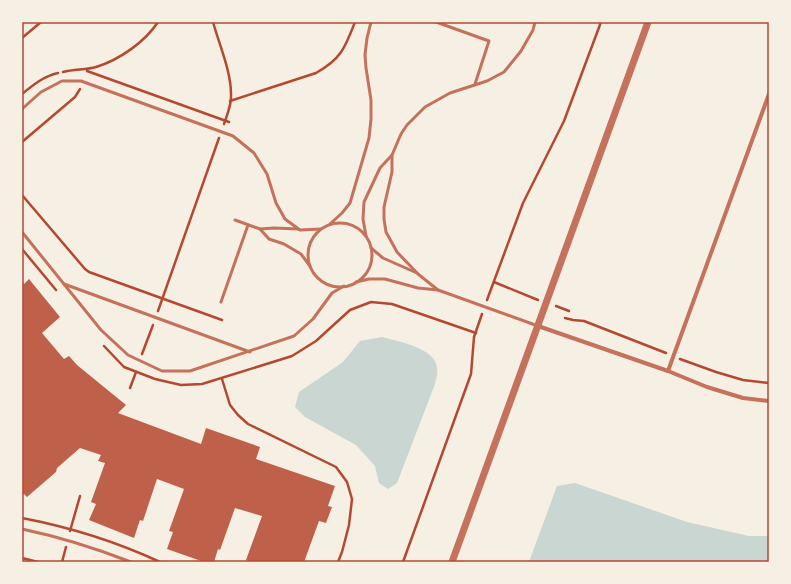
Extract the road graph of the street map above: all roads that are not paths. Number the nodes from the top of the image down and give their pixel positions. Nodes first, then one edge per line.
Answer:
1 (371, 22) edge
2 (436, 22) edge
3 (536, 22) edge
4 (648, 22) edge
5 (474, 84) junction
6 (769, 94) edge
7 (22, 109) edge
8 (392, 155) junction
9 (235, 220) dead end
10 (330, 224) junction
11 (248, 225) junction
12 (260, 229) junction
13 (321, 229) junction
14 (300, 230) junction
15 (22, 232) edge
16 (367, 238) junction
17 (371, 247) junction
18 (310, 267) junction
19 (418, 274) junction
20 (354, 283) junction
21 (63, 284) junction
22 (344, 286) junction
23 (438, 290) junction
24 (221, 302) dead end
25 (538, 326) junction
26 (250, 352) junction
27 (668, 371) junction
28 (769, 401) edge
29 (22, 529) edge
30 (131, 562) edge
31 (452, 562) edge

1 - 10 lane
2 - 5 lane
3 - 5 lane
4 - 25 street
5 - 8 lane
6 - 27 street
7 - 14 lane
8 - 16 lane
8 - 19 lane
9 - 11 lane
10 - 13 lane
10 - 16 lane
11 - 12 lane
11 - 24 lane
12 - 14 lane
12 - 18 lane
13 - 14 lane
13 - 18 lane
15 - 21 lane
16 - 17 lane
17 - 19 lane
17 - 20 lane
18 - 22 lane
19 - 23 lane
20 - 22 lane
20 - 23 lane
21 - 26 lane
21 - 26 lane
22 - 26 lane
23 - 25 lane
25 - 27 street
25 - 31 street
27 - 28 street
29 - 30 lane

